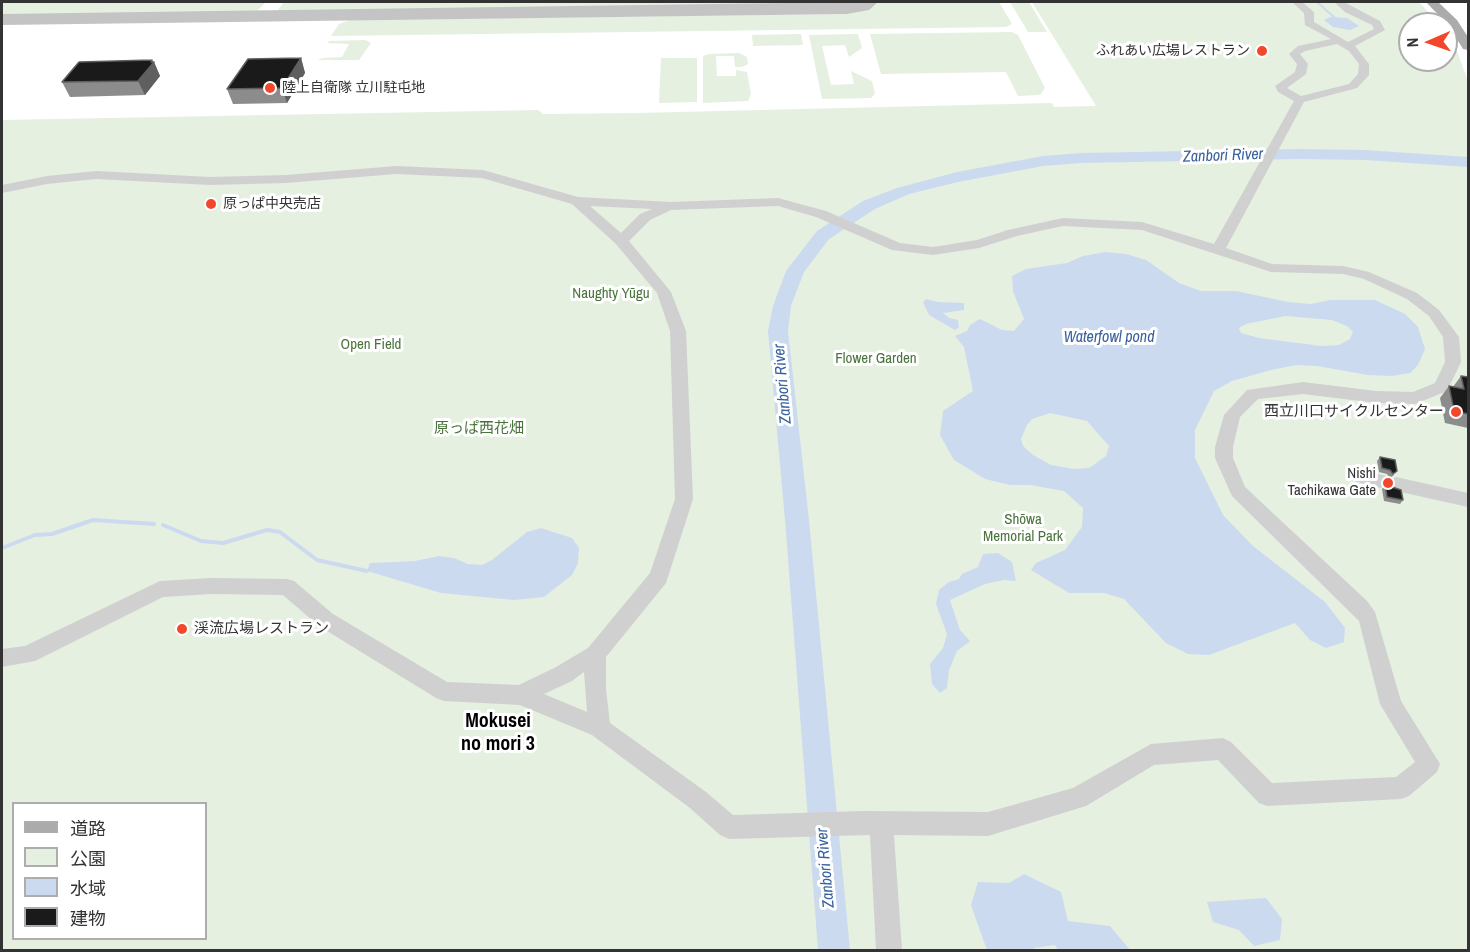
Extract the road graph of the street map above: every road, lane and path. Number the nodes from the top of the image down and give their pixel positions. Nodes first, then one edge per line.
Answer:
1 (1297, 2) edge
2 (1340, 2) edge
3 (1432, 2) edge
4 (1441, 2) edge
5 (1468, 31) edge
6 (1344, 43) junction
7 (1468, 46) edge
8 (1300, 100) junction
9 (2, 189) edge
10 (577, 201) junction
11 (671, 206) junction
12 (621, 241) junction
13 (1218, 249) junction
14 (1356, 475) dead end
15 (1468, 500) edge
16 (595, 654) junction
17 (2, 658) edge
18 (521, 695) junction
19 (600, 728) junction
20 (882, 823) junction
21 (889, 951) edge

1 - 6 street
2 - 6 street
3 - 7 main road
4 - 5 main road
6 - 8 street
6 - 8 street
8 - 13 street
9 - 10 street
10 - 11 street
10 - 12 street
11 - 12 street
11 - 13 street
12 - 16 street
13 - 20 street
14 - 15 street
16 - 18 street
16 - 19 street
17 - 18 street
18 - 19 street
19 - 20 street
20 - 21 street

